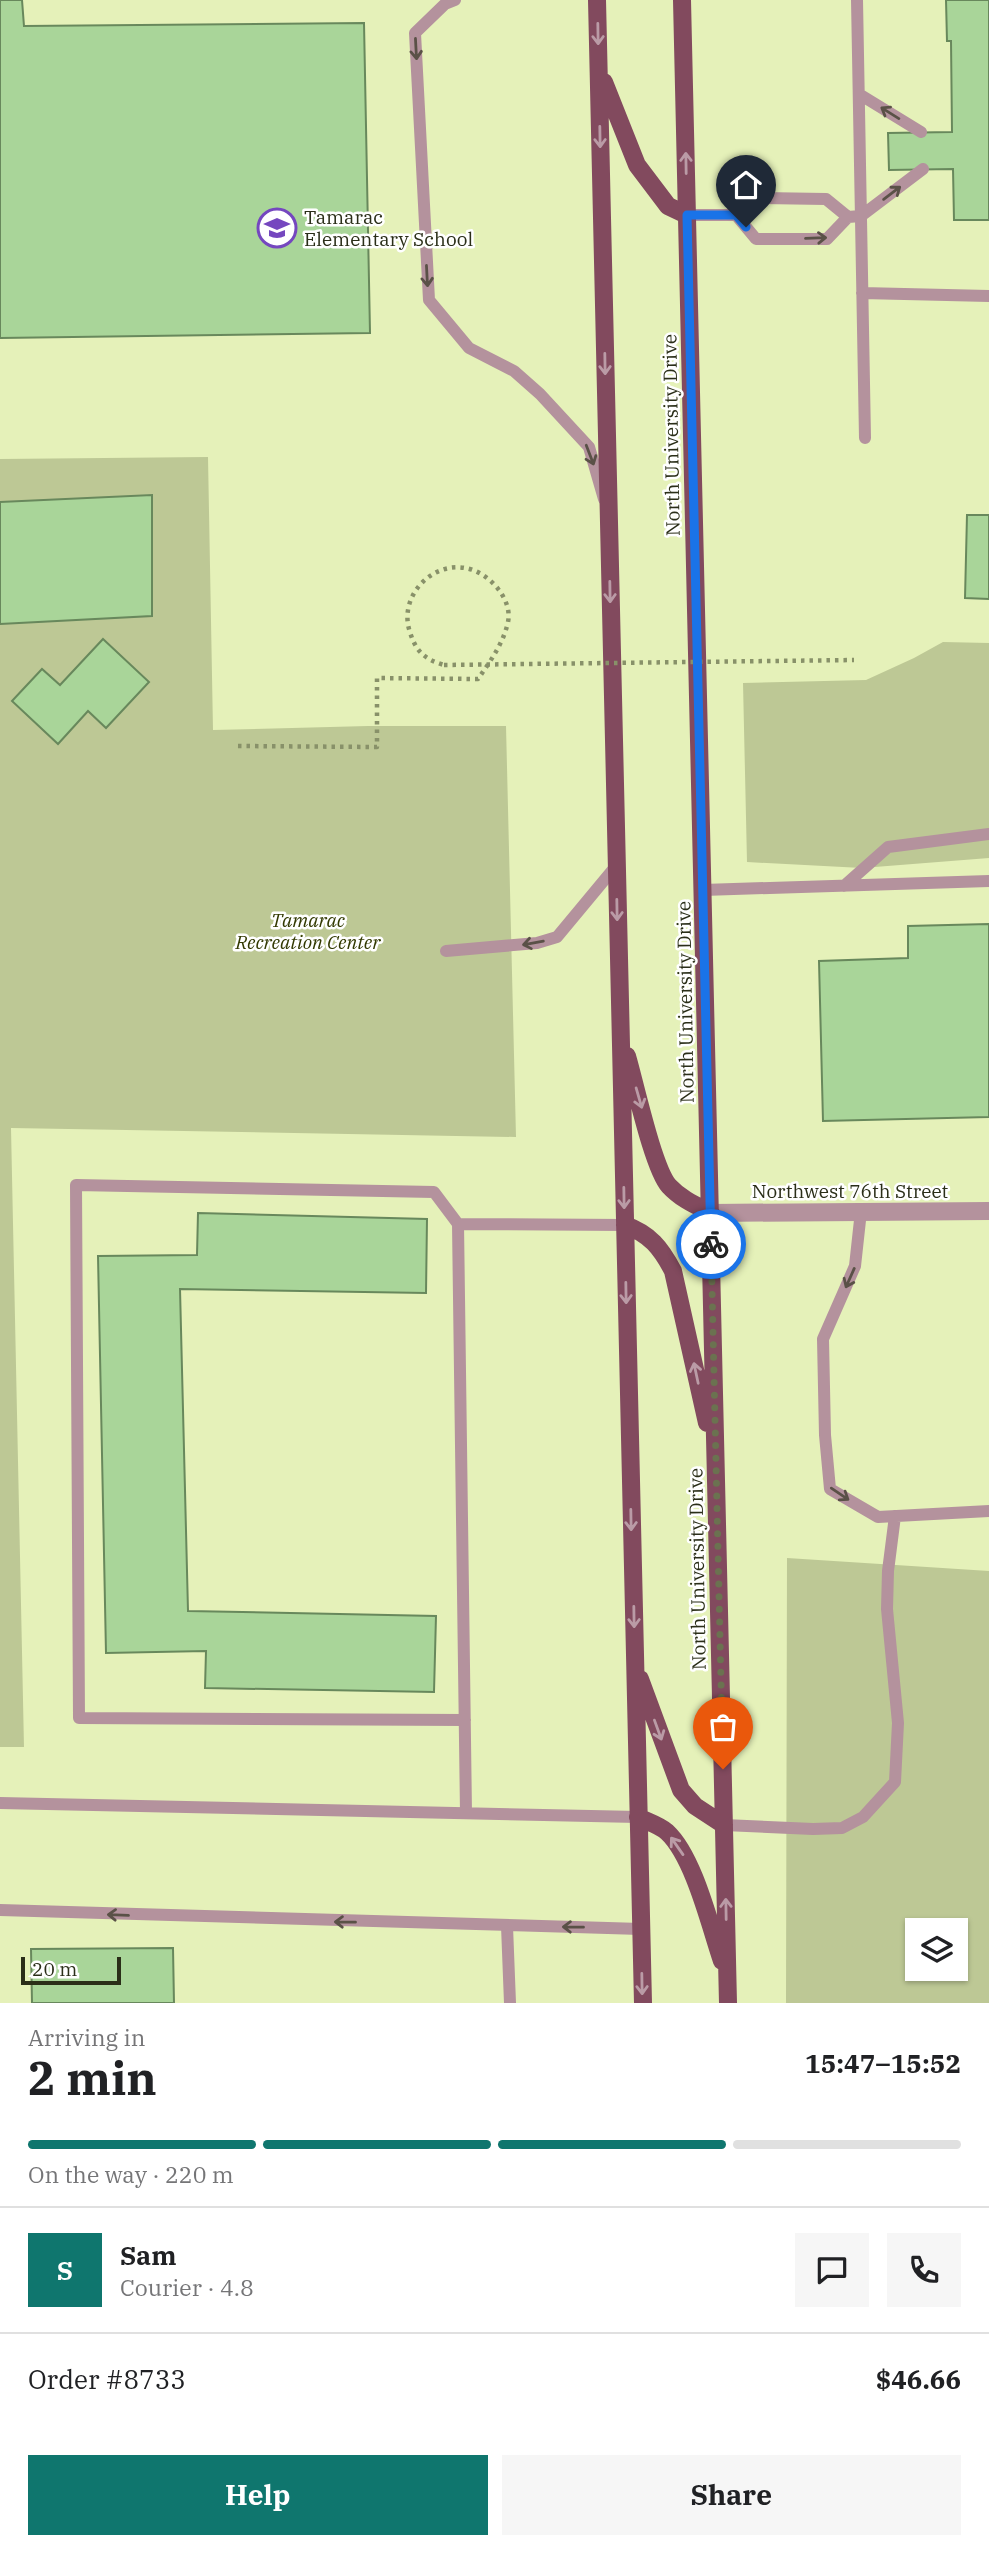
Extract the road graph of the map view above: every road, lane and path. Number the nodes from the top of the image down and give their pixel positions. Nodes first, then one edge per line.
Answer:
1 (455, 0) edge
2 (597, 0) edge
3 (682, 0) edge
4 (857, 0) edge
5 (598, 69) junction
6 (859, 94) junction
7 (920, 132) dead end
8 (923, 169) dead end
9 (687, 215) junction
10 (736, 215) junction
11 (854, 217) junction
12 (862, 293) junction
13 (989, 296) edge
14 (865, 438) dead end
15 (608, 517) junction
16 (854, 660) dead end
17 (238, 746) dead end
18 (989, 834) edge
19 (616, 866) junction
20 (989, 881) edge
21 (844, 886) junction
22 (703, 890) junction
23 (446, 951) dead end
24 (620, 1032) junction
25 (989, 1211) edge
26 (861, 1212) junction
27 (711, 1213) junction
28 (458, 1224) junction
29 (625, 1225) junction
30 (716, 1464) junction
31 (989, 1511) edge
32 (895, 1516) junction
33 (635, 1666) junction
34 (465, 1720) junction
35 (0, 1803) edge
36 (467, 1813) junction
37 (638, 1817) junction
38 (724, 1825) junction
39 (0, 1910) edge
40 (508, 1926) junction
41 (641, 1929) junction
42 (728, 1977) junction
43 (510, 2003) edge
44 (643, 2003) edge
45 (728, 2003) edge

1 -> 15 lane
2 -> 5 main road
9 -> 3 main road, North University Drive
4 - 6 lane
5 - 9 main road
5 -> 15 main road
7 -> 6 lane
6 - 11 lane
11 -> 8 lane
9 - 10 lane
9 - 22 main road, North University Drive
10 - 11 lane
10 -> 11 lane
11 - 12 lane
12 - 13 lane
12 - 14 lane
15 -> 19 main road
16 - 17 path, bridge
18 - 21 lane
19 -> 23 lane
19 -> 24 main road
20 - 21 lane
21 - 22 lane
22 - 27 main road, North University Drive
24 -> 27 main road
24 -> 29 main road
25 - 26 street, Northwest 76th Street
26 - 27 street, Northwest 76th Street
26 -> 32 lane
27 - 30 main road, North University Drive
28 - 29 lane
28 - 34 lane
28 - 34 lane
30 -> 29 main road
29 -> 33 main road
30 - 38 main road, North University Drive
31 - 32 lane
32 - 38 lane
33 - 37 main road
33 -> 38 main road
34 - 36 lane
35 - 36 lane
36 - 37 lane
37 - 41 main road
42 -> 37 main road
42 -> 38 main road, North University Drive
40 -> 39 lane
41 -> 40 lane
40 - 43 lane
41 -> 44 main road
42 - 45 main road, North University Drive

